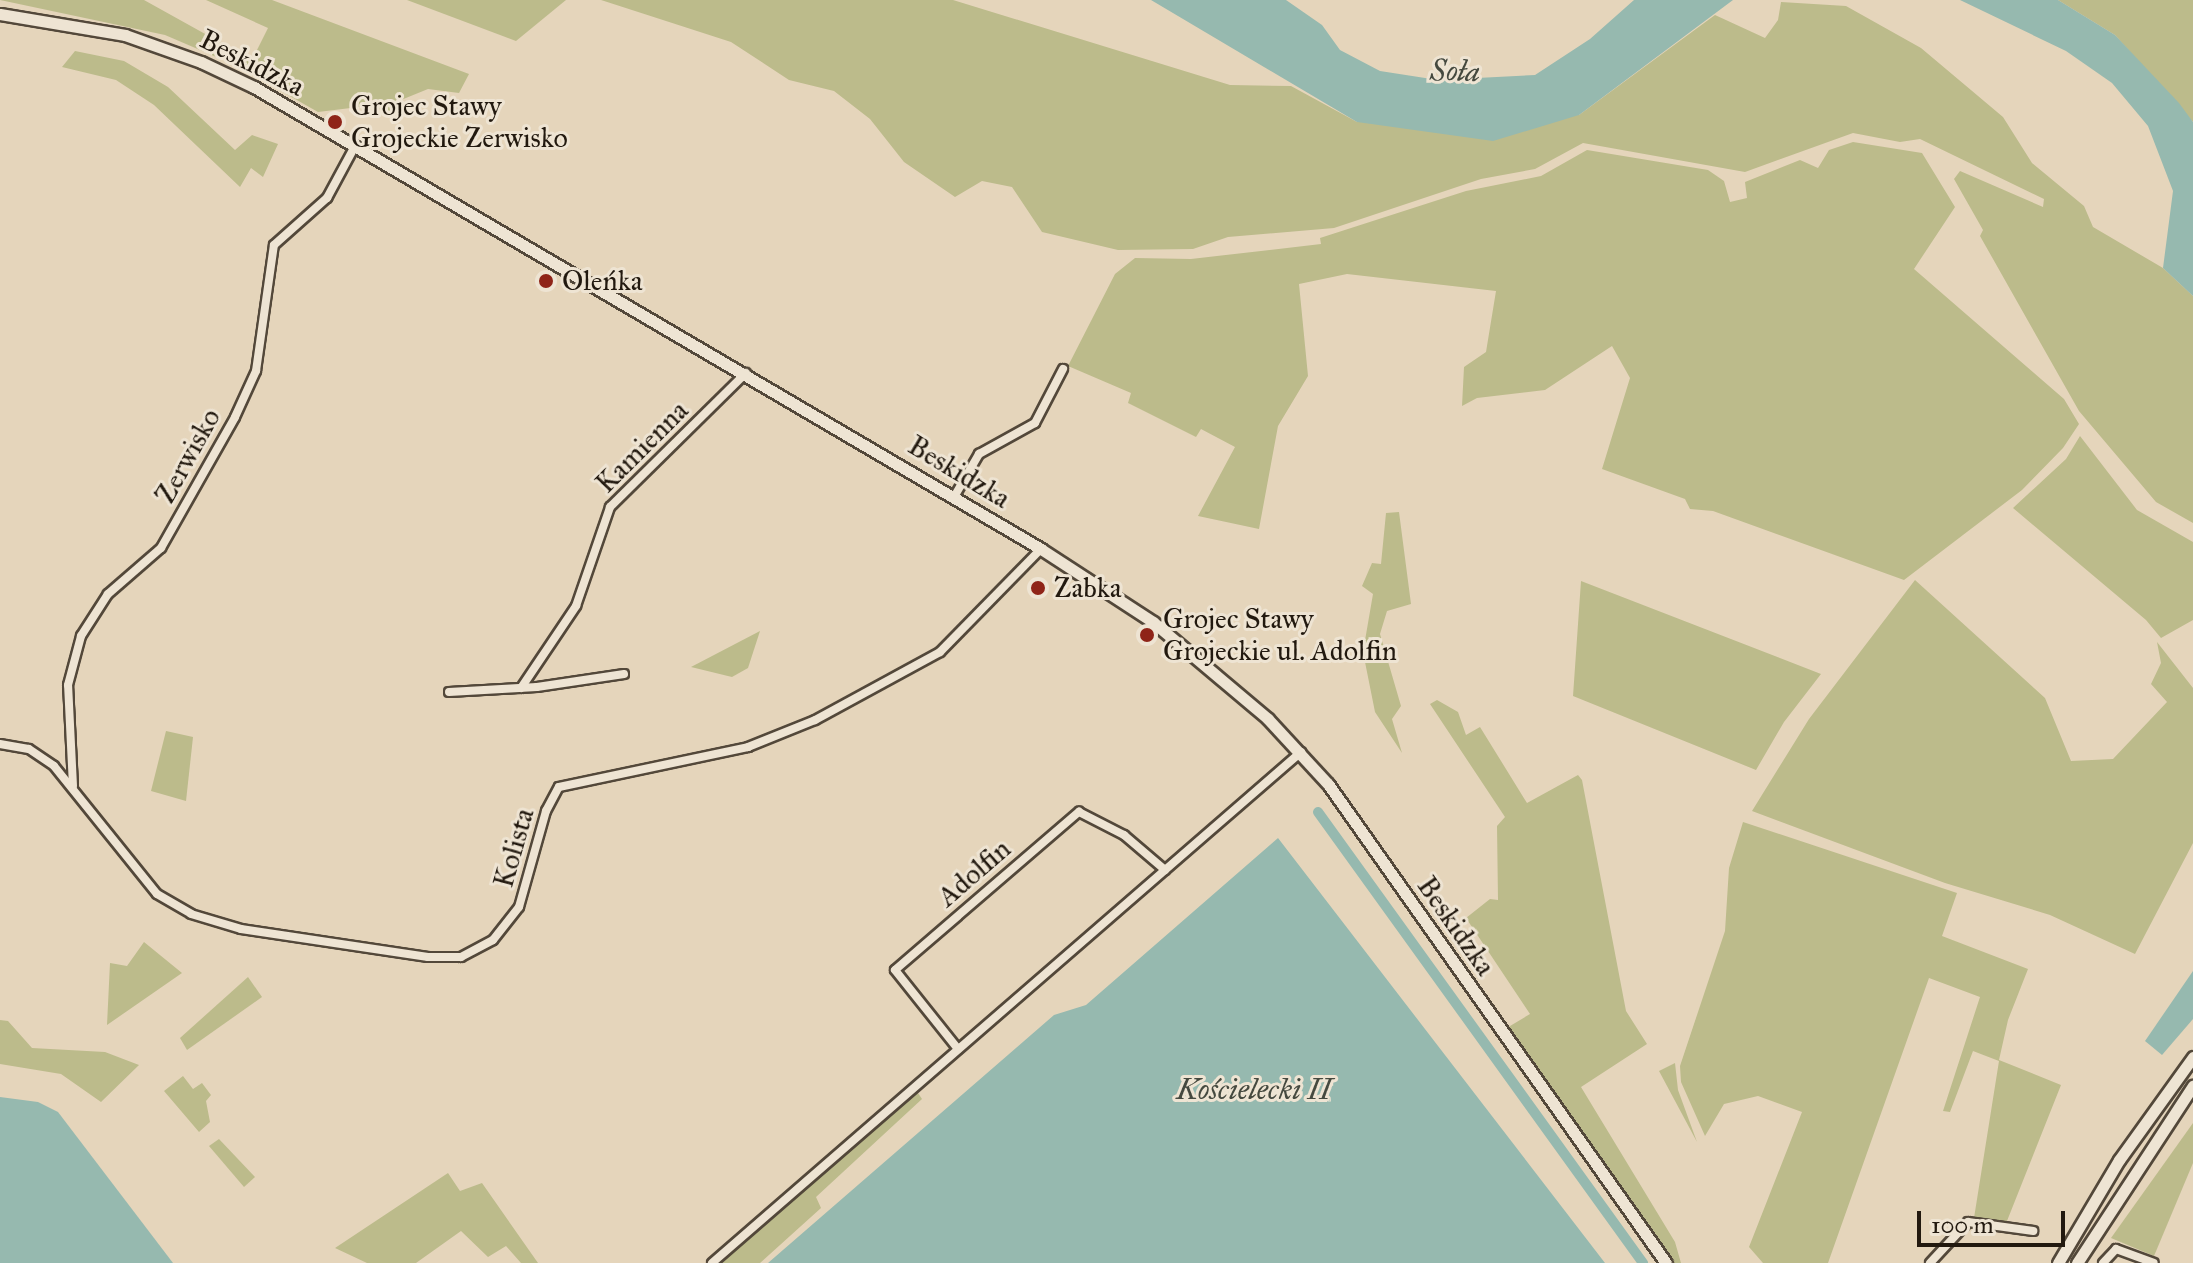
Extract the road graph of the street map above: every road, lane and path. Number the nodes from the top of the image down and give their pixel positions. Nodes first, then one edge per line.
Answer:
1 (0, 14) edge
2 (355, 146) junction
3 (1063, 369) dead end
4 (746, 373) junction
5 (954, 497) junction
6 (1041, 549) junction
7 (624, 674) dead end
8 (521, 688) junction
9 (449, 692) dead end
10 (0, 744) edge
11 (1301, 752) junction
12 (73, 786) junction
13 (1165, 870) junction
14 (958, 1049) junction
15 (2193, 1057) edge
16 (2193, 1086) edge
17 (2033, 1231) dead end
18 (712, 1263) edge
19 (1666, 1263) edge
20 (1930, 1263) edge
21 (2058, 1263) edge
22 (2077, 1263) edge
23 (2103, 1263) edge
24 (2154, 1263) edge

1 - 2 main road, Beskidzka
2 - 4 main road, Beskidzka
2 - 12 street, Zerwisko
3 - 5 street
4 - 5 main road, Beskidzka
4 - 8 street, Kamienna
5 - 6 main road, Beskidzka
6 - 11 main road, Beskidzka
6 - 12 street, Kolista
7 - 8 street
8 - 9 street
10 - 12 street, Kolista
11 - 13 street
11 - 19 main road, Beskidzka
13 - 14 street
13 - 14 street, Adolfin
14 - 18 street
15 - 21 main road
16 - 22 main road
17 - 20 street
23 - 24 street

